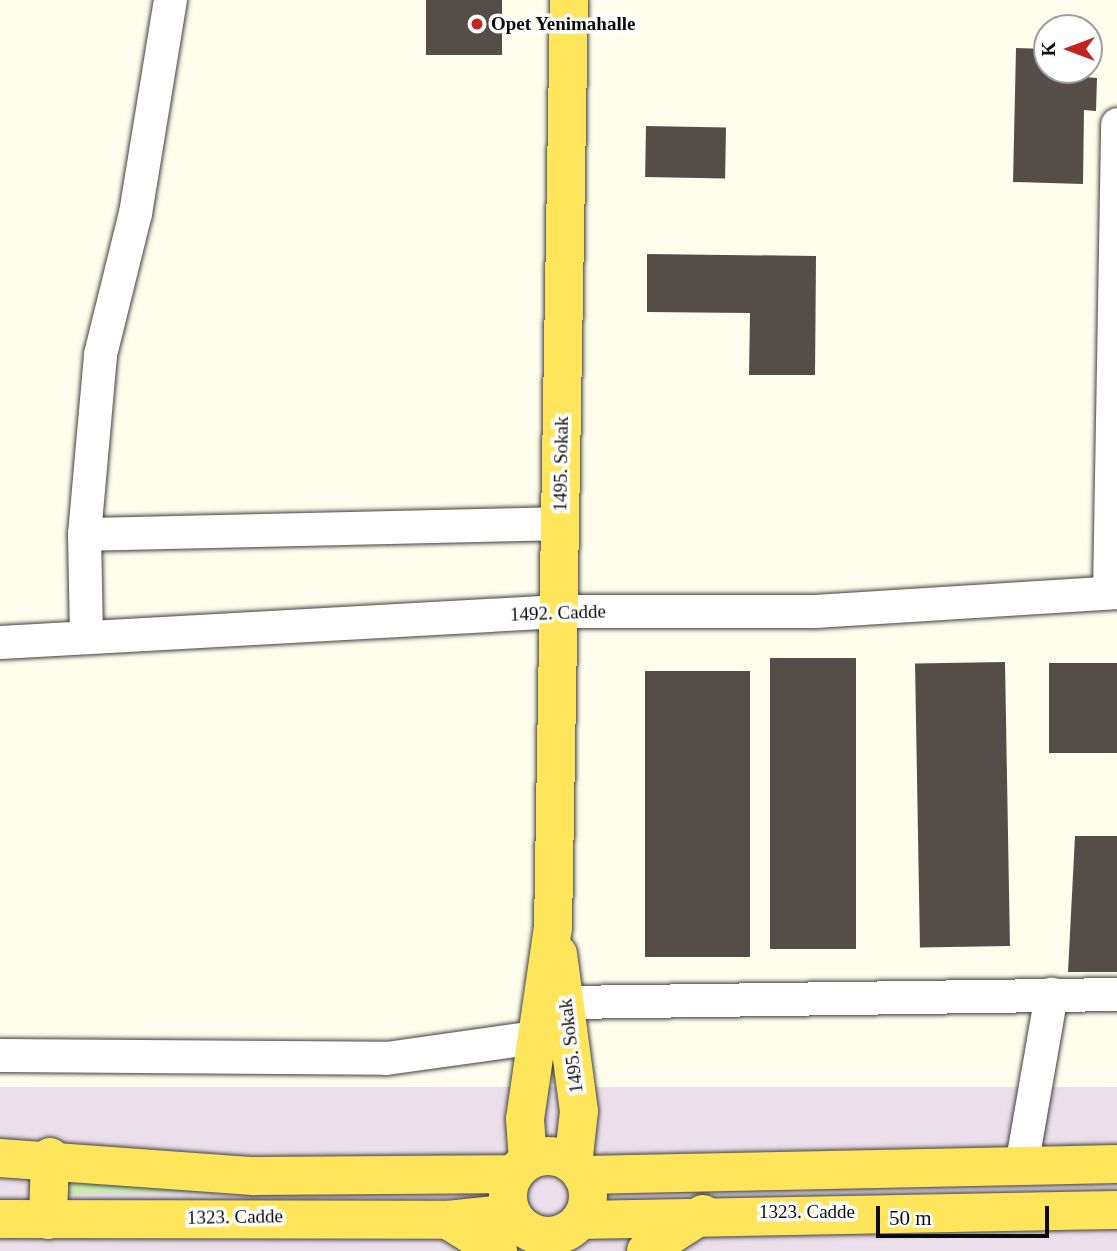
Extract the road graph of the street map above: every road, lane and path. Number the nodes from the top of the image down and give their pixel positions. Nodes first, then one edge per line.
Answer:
1 (170, 0) edge
2 (569, 0) edge
3 (1117, 124) edge
4 (1116, 209) edge
5 (561, 523) junction
6 (84, 534) junction
7 (1113, 592) edge
8 (559, 611) junction
9 (86, 637) junction
10 (0, 642) edge
11 (553, 928) junction
12 (1117, 993) edge
13 (1051, 994) junction
14 (567, 1002) junction
15 (535, 1037) junction
16 (0, 1055) edge
17 (50, 1157) junction
18 (0, 1158) edge
19 (1117, 1164) edge
20 (1021, 1166) junction
21 (521, 1168) junction
22 (578, 1170) junction
23 (1117, 1210) edge
24 (704, 1213) junction
25 (0, 1219) edge
26 (48, 1220) junction
27 (447, 1220) junction
28 (523, 1232) edge
29 (578, 1236) edge
30 (498, 1251) edge
31 (646, 1251) edge

1 - 6 street
2 - 5 main road, 1495. Sokak
3 - 4 street
4 - 7 street
5 - 6 street
5 - 8 main road, 1495. Sokak
6 - 9 street
7 - 8 street, 1492. Cadde
8 - 9 street, 1492. Cadde
8 - 11 main road, 1495. Sokak
9 - 10 street, 1492. Cadde
11 - 14 main road, 1495. Sokak
11 - 15 main road, 1495. Sokak
12 - 13 street
13 - 14 street
13 - 20 street
14 - 22 main road, 1495. Sokak
15 - 16 street
15 - 21 main road, 1495. Sokak
17 - 18 main road
17 - 21 main road
17 - 26 main road
19 - 20 main road
20 - 22 main road
21 - 22 main road
21 - 28 main road
22 - 29 main road
23 - 24 main road, 1323. Cadde
24 - 29 main road, 1323. Cadde
24 - 31 main road
25 - 26 main road, 1323. Cadde
26 - 27 main road, 1323. Cadde
27 - 28 main road, 1323. Cadde
27 - 30 main road
28 - 29 main road

